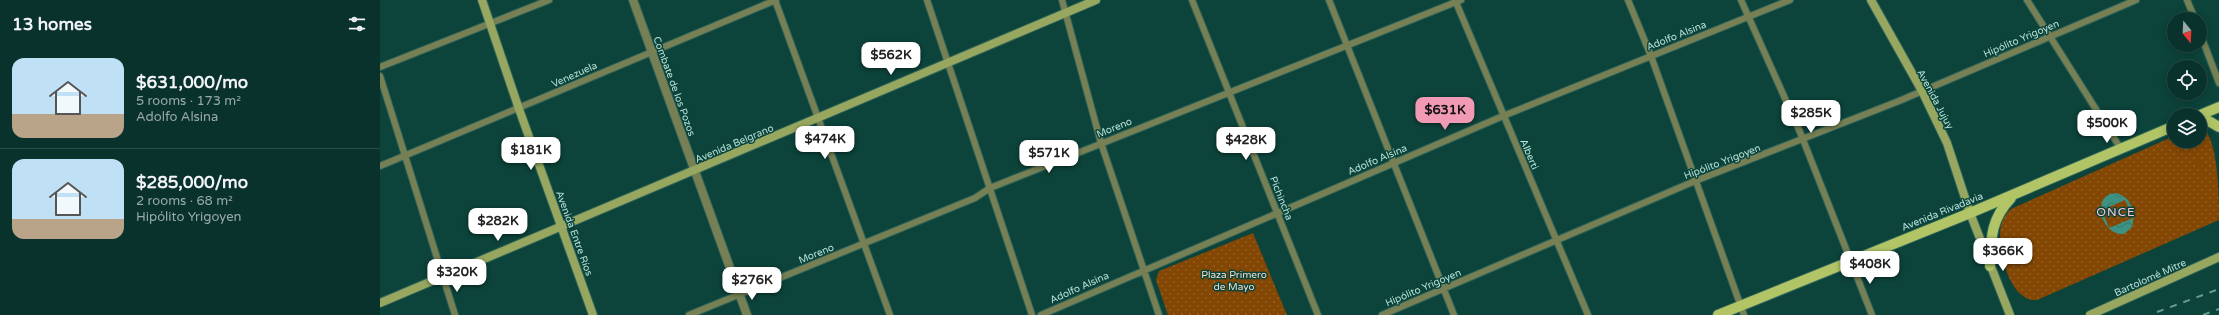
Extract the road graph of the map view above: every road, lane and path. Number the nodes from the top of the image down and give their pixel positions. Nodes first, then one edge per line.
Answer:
1 (482, 0) edge
2 (549, 0) edge
3 (633, 0) edge
4 (776, 0) edge
5 (926, 0) edge
6 (1062, 0) edge
7 (1096, 0) edge
8 (1192, 0) edge
9 (1329, 0) edge
10 (1628, 0) edge
11 (1741, 0) edge
12 (1790, 0) edge
13 (1871, 0) edge
14 (2027, 0) edge
15 (2136, 0) edge
16 (2188, 0) edge
17 (1458, 1) edge
18 (1066, 12) junction
19 (2192, 12) edge
20 (1748, 17) junction
21 (490, 24) junction
22 (2051, 37) junction
23 (1349, 45) junction
24 (652, 51) junction
25 (2207, 51) edge
26 (1651, 56) junction
27 (949, 63) junction
28 (380, 67) edge
29 (380, 76) edge
30 (2219, 83) edge
31 (1922, 91) junction
32 (1229, 93) junction
33 (2219, 107) edge
34 (519, 109) junction
35 (2207, 112) edge
36 (1503, 116) junction
37 (820, 118) junction
38 (2207, 119) edge
39 (2219, 127) edge
40 (2167, 129) edge
41 (1803, 140) junction
42 (1101, 142) junction
43 (2121, 149) junction
44 (406, 154) junction
45 (1394, 162) junction
46 (380, 166) edge
47 (694, 171) junction
48 (1695, 181) junction
49 (990, 188) junction
50 (2014, 195) junction
51 (1277, 213) junction
52 (1970, 213) junction
53 (562, 226) junction
54 (1556, 240) junction
55 (864, 244) junction
56 (2219, 257) edge
57 (1851, 261) junction
58 (1990, 266) junction
59 (1143, 271) junction
60 (443, 276) junction
61 (1444, 289) junction
62 (739, 294) junction
63 (380, 302) edge
64 (1742, 310) edge
65 (455, 315) edge
66 (593, 315) edge
67 (689, 315) edge
68 (747, 315) edge
69 (890, 315) edge
70 (1032, 315) edge
71 (1041, 315) edge
72 (1158, 315) edge
73 (1318, 315) edge
74 (1382, 315) edge
75 (1454, 315) edge
76 (1588, 315) edge
77 (1718, 315) edge
78 (1872, 315) edge
79 (2010, 315) edge
80 (2090, 315) edge

1 - 21 main road, Avenida Entre Ríos
2 - 21 street
3 - 24 street, Combate de los Pozos
4 - 24 street, Venezuela
4 - 37 street
5 - 27 street
6 - 18 street
7 - 18 main road, Avenida Belgrano
8 - 32 street, Pichincha
9 - 23 street
10 - 26 street
11 - 20 street
12 - 20 street, Adolfo Alsina
13 - 31 main road, Avenida Jujuy
14 - 22 street
15 - 22 street, Hipólito Yrigoyen
16 - 19 street
17 - 23 street, Moreno
17 - 36 street, Alberti
18 - 27 main road, Avenida Belgrano
18 - 42 street
20 - 26 street, Adolfo Alsina
20 - 41 street
21 - 28 street
21 - 34 main road, Avenida Entre Ríos
22 - 31 street, Hipólito Yrigoyen
22 - 43 street
23 - 32 street, Moreno
23 - 45 street
24 - 34 street, Venezuela
24 - 47 street, Combate de los Pozos
25 - 30 street
26 - 36 street, Adolfo Alsina
26 - 48 street
27 - 37 main road, Avenida Belgrano
27 - 49 street
29 - 44 street
31 - 41 street, Hipólito Yrigoyen
31 - 52 main road, Avenida Jujuy
32 - 42 street, Moreno
32 - 51 street, Pichincha
33 - 35 main road
34 - 44 street, Venezuela
34 - 53 main road, Avenida Entre Ríos
36 - 45 street, Adolfo Alsina
36 - 54 street, Alberti
37 - 47 main road, Avenida Belgrano
37 - 55 street
38 - 39 main road
40 - 43 main road, Avenida Rivadavia
41 - 48 street, Hipólito Yrigoyen
41 - 57 street
42 - 49 street, Moreno
42 - 59 street
43 - 50 main road, Avenida Rivadavia
44 - 46 street, Venezuela
44 - 60 street
45 - 51 street, Adolfo Alsina
45 - 61 street
47 - 53 main road, Avenida Belgrano
47 - 62 street, Combate de los Pozos
48 - 54 street, Hipólito Yrigoyen
48 - 64 street
49 - 55 street, Moreno
49 - 70 street
50 - 52 main road, Avenida Rivadavia
50 - 58 main road
51 - 59 street, Adolfo Alsina
51 - 73 street, Pichincha
52 - 57 main road, Avenida Rivadavia
52 - 58 main road, Avenida Jujuy
53 - 60 main road, Avenida Belgrano
53 - 66 main road, Avenida Entre Ríos
54 - 61 street, Hipólito Yrigoyen
54 - 76 street, Alberti
55 - 62 street, Moreno
55 - 69 street
56 - 80 main road, Bartolomé Mitre
57 - 64 main road, Avenida Rivadavia
57 - 78 street
58 - 79 main road, Avenida Jujuy
59 - 71 street, Adolfo Alsina
59 - 72 street
60 - 63 main road, Avenida Belgrano
60 - 65 street
61 - 74 street, Hipólito Yrigoyen
61 - 75 street
62 - 67 street, Moreno
62 - 68 street, Combate de los Pozos
64 - 77 main road, Avenida Rivadavia

